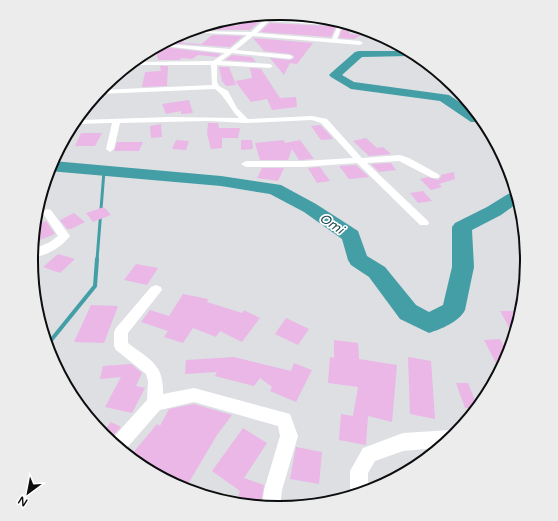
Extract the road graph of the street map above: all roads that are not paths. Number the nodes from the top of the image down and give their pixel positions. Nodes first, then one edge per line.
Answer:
1 (266, 21) edge
2 (339, 28) edge
3 (203, 33) edge
4 (252, 34) junction
5 (334, 41) junction
6 (360, 43) dead end
7 (172, 46) edge
8 (232, 51) junction
9 (290, 57) dead end
10 (214, 63) junction
11 (141, 64) edge
12 (270, 66) dead end
13 (216, 87) junction
14 (107, 92) edge
15 (246, 121) junction
16 (82, 122) edge
17 (116, 122) junction
18 (110, 149) dead end
19 (359, 160) junction
20 (246, 164) dead end
21 (435, 176) dead end
22 (47, 212) dead end
23 (424, 223) dead end
24 (38, 253) edge
25 (156, 290) dead end
26 (155, 402) junction
27 (440, 439) edge
28 (121, 442) edge
29 (359, 487) edge
30 (271, 501) edge

1 - 4 street
2 - 5 street
3 - 4 street
4 - 5 street
4 - 8 street
5 - 6 street
7 - 8 street
8 - 9 street
8 - 10 street
10 - 11 street
10 - 12 street
10 - 13 street
13 - 14 street
13 - 15 street
15 - 17 street
15 - 19 street
16 - 17 street
17 - 18 street
19 - 20 street
19 - 21 street
19 - 23 street
22 - 24 street
25 - 26 street
26 - 28 street
26 - 30 street
27 - 29 street

